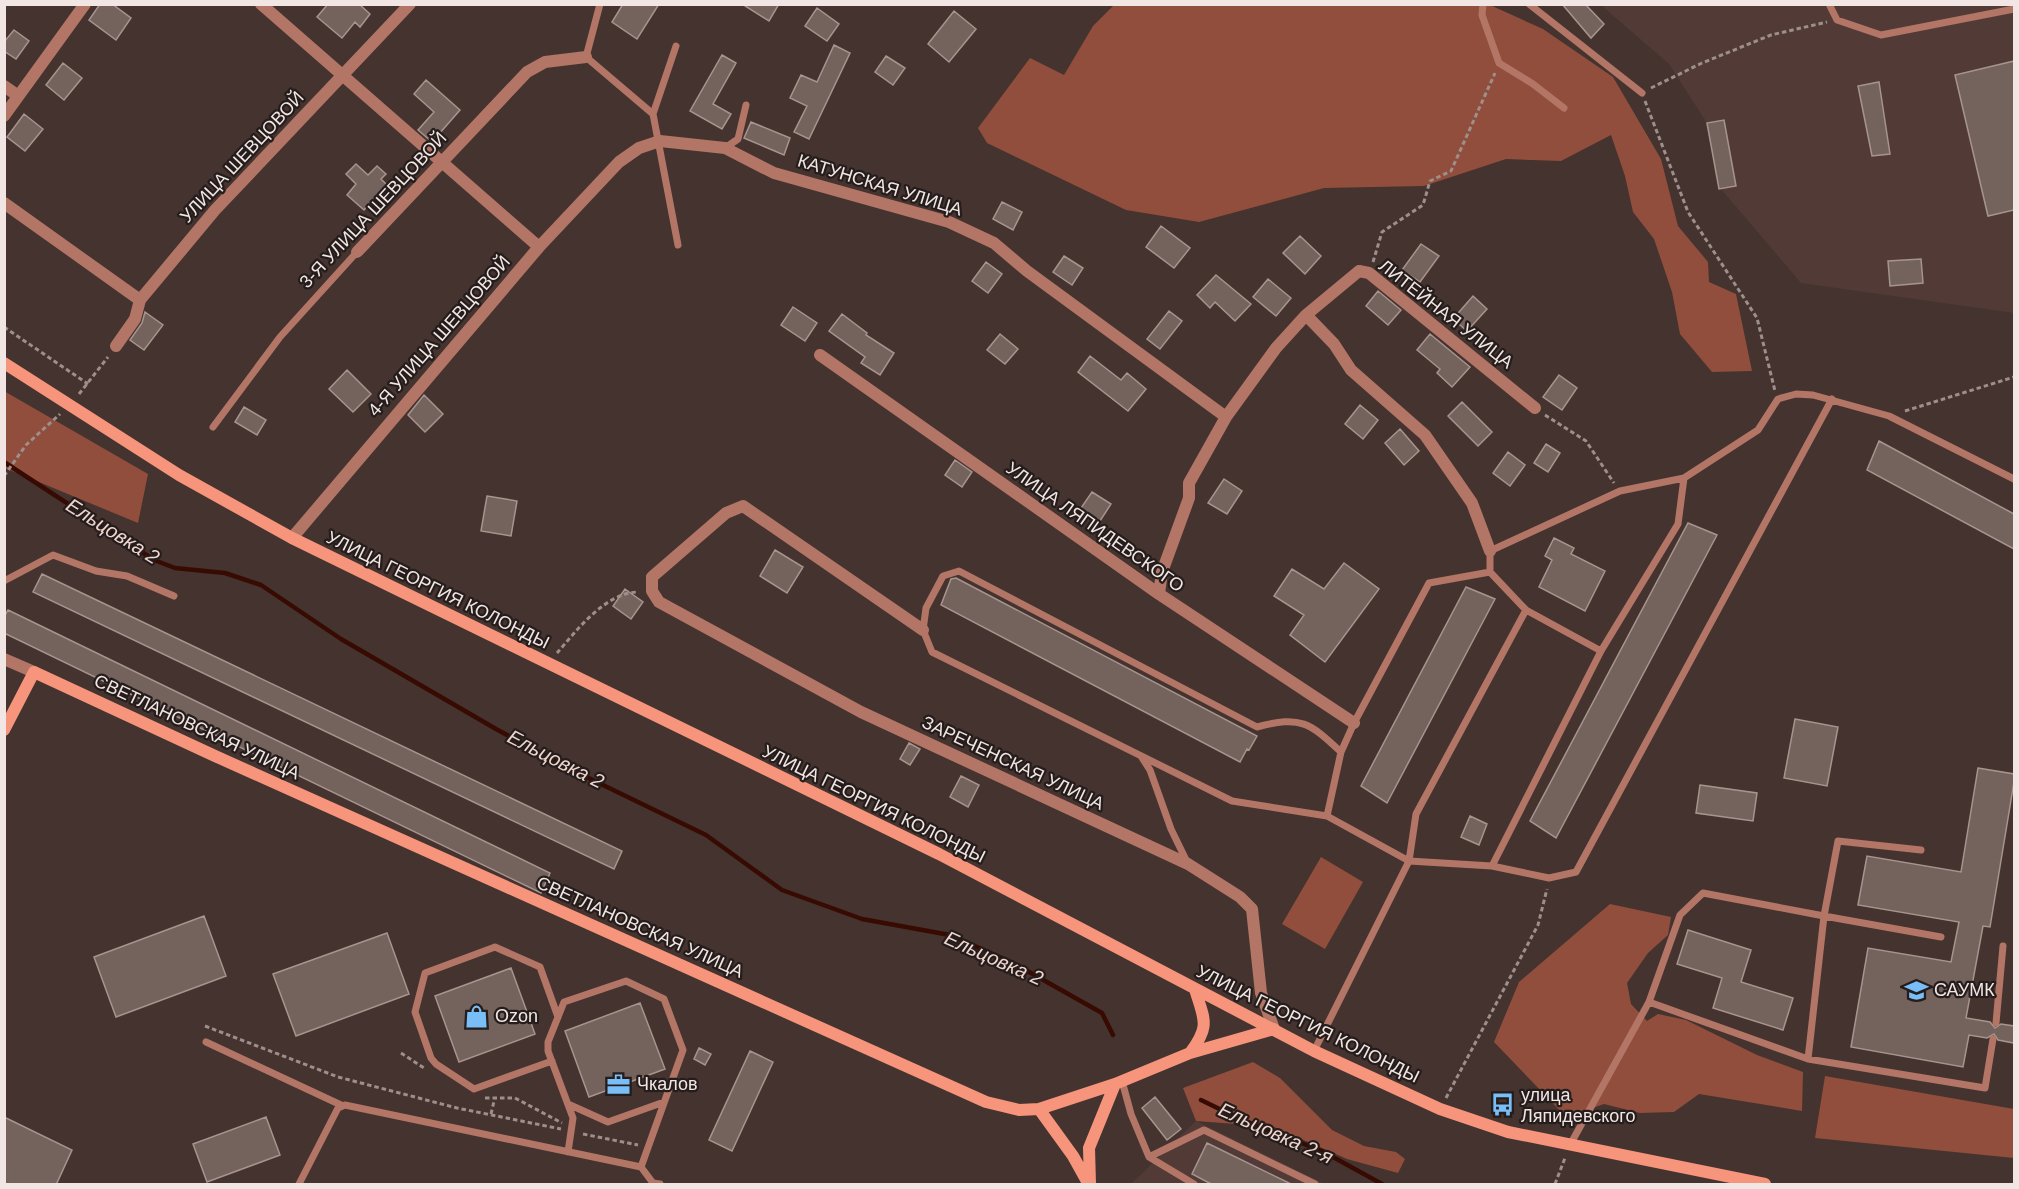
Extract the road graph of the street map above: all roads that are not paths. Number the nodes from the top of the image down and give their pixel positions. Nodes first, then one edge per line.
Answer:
1 (85, 4) edge
2 (261, 4) edge
3 (410, 4) edge
4 (600, 4) edge
5 (1484, 4) edge
6 (1829, 4) edge
7 (1528, 5) edge
8 (2014, 9) edge
9 (676, 46) dead end
10 (586, 57) junction
11 (342, 75) junction
12 (4, 86) edge
13 (1642, 93) road end
14 (17, 95) junction
15 (746, 105) dead end
16 (1564, 108) dead end
17 (653, 114) junction
18 (4, 116) edge
19 (660, 141) junction
20 (725, 148) junction
21 (441, 162) junction
22 (619, 162) joint
23 (4, 202) edge
24 (678, 245) dead end
25 (539, 247) junction
26 (357, 252) joint
27 (140, 300) junction
28 (1306, 315) junction
29 (116, 345) dead end
30 (820, 355) dead end
31 (4, 363) edge
32 (1832, 399) junction
33 (1535, 408) road end
34 (1226, 417) junction
35 (213, 427) dead end
36 (1684, 477) junction
37 (2014, 479) edge
38 (292, 538) junction
39 (1490, 551) junction
40 (1490, 572) junction
41 (4, 581) edge
42 (1159, 594) junction
43 (174, 596) dead end
44 (1526, 610) junction
45 (923, 630) junction
46 (1601, 651) junction
47 (4, 659) edge
48 (34, 672) junction
49 (1354, 723) junction
50 (4, 730) edge
51 (1341, 752) junction
52 (1140, 754) junction
53 (1327, 816) junction
54 (1922, 850) dead end
55 (1410, 861) junction
56 (1188, 864) junction
57 (1492, 867) junction
58 (1824, 916) junction
59 (1941, 937) dead end
60 (2003, 946) dead end
61 (1195, 989) junction
62 (1649, 1002) junction
63 (558, 1017) junction
64 (1996, 1023) dead end
65 (1274, 1029) junction
66 (1993, 1040) dead end
67 (206, 1042) dead end
68 (1314, 1051) junction
69 (1190, 1053) junction
70 (1808, 1059) junction
71 (552, 1061) junction
72 (1118, 1082) junction
73 (664, 1102) junction
74 (568, 1104) junction
75 (341, 1105) junction
76 (1039, 1109) junction
77 (1570, 1145) junction
78 (568, 1152) junction
79 (1149, 1157) junction
80 (641, 1167) junction
81 (1717, 1179) edge
82 (299, 1185) edge
83 (660, 1185) edge
84 (1089, 1185) edge
85 (1194, 1185) edge
86 (1315, 1185) edge
87 (1765, 1185) edge

1 - 14 street
2 - 11 street
3 - 11 street, УЛИЦА ШЕВЦОВОЙ
4 - 10 lane
5 - 16 lane
6 - 8 lane
7 - 13 lane
9 - 17 lane
10 - 17 lane
10 - 21 street, 3-Я УЛИЦА ШЕВЦОВОЙ
11 - 21 street
11 - 27 street, УЛИЦА ШЕВЦОВОЙ
12 - 14 street
14 - 18 street
15 - 20 lane
17 - 19 lane
19 - 20 street, КАТУНСКАЯ УЛИЦА
19 - 22 street, КАТУНСКАЯ УЛИЦА
19 - 24 lane
20 - 34 street, КАТУНСКАЯ УЛИЦА
21 - 25 street
21 - 26 street, 3-Я УЛИЦА ШЕВЦОВОЙ
22 - 25 street, 4-Я УЛИЦА ШЕВЦОВОЙ
23 - 27 street
25 - 38 street, 4-Я УЛИЦА ШЕВЦОВОЙ
26 - 35 lane, 3-Я УЛИЦА ШЕВЦОВОЙ
27 - 29 street, УЛИЦА ШЕВЦОВОЙ
28 - 33 street, ЛИТЕЙНАЯ УЛИЦА
28 - 34 street
28 - 39 street
30 - 42 street, УЛИЦА ЛЯПИДЕВСКОГО
31 - 38 main road, УЛИЦА ГЕОРГИЯ КОЛОНДЫ
32 - 36 lane
32 - 37 lane
32 - 57 lane
34 - 42 street
36 - 39 lane
36 - 46 lane
38 - 61 main road, УЛИЦА ГЕОРГИЯ КОЛОНДЫ
39 - 40 lane
40 - 44 lane
40 - 49 lane
41 - 43 lane
42 - 49 street, УЛИЦА ЛЯПИДЕВСКОГО
44 - 46 lane
44 - 55 lane
45 - 51 lane
45 - 52 lane
45 - 56 street, ЗАРЕЧЕНСКАЯ УЛИЦА
46 - 57 lane
47 - 48 street, СВЕТЛАНОВСКАЯ УЛИЦА
48 - 50 main road
48 - 76 main road, СВЕТЛАНОВСКАЯ УЛИЦА
49 - 51 lane
51 - 53 lane
52 - 53 lane
52 - 56 lane
53 - 55 lane
54 - 58 lane
55 - 57 lane
55 - 68 lane
56 - 65 street, ЗАРЕЧЕНСКАЯ УЛИЦА
58 - 59 lane
58 - 62 lane
58 - 70 lane
60 - 64 lane
61 - 65 main road, УЛИЦА ГЕОРГИЯ КОЛОНДЫ
61 - 69 main road
62 - 70 lane
62 - 77 lane
63 - 71 lane
63 - 71 lane
63 - 73 lane
65 - 68 main road, УЛИЦА ГЕОРГИЯ КОЛОНДЫ
65 - 69 main road, СВЕТЛАНОВСКАЯ УЛИЦА
66 - 70 lane
67 - 75 lane
68 - 77 main road, УЛИЦА ГЕОРГИЯ КОЛОНДЫ
69 - 72 main road, СВЕТЛАНОВСКАЯ УЛИЦА
71 - 74 lane
72 - 76 main road, СВЕТЛАНОВСКАЯ УЛИЦА
72 - 79 lane
72 - 84 main road
73 - 74 lane
73 - 80 lane
74 - 78 lane
75 - 78 lane
75 - 82 lane
76 - 84 main road
77 - 81 main road, УЛИЦА ГЕОРГИЯ КОЛОНДЫ
78 - 80 lane
79 - 85 lane
79 - 86 lane
80 - 83 lane
81 - 87 main road, УЛИЦА ГЕОРГИЯ КОЛОНДЫ

